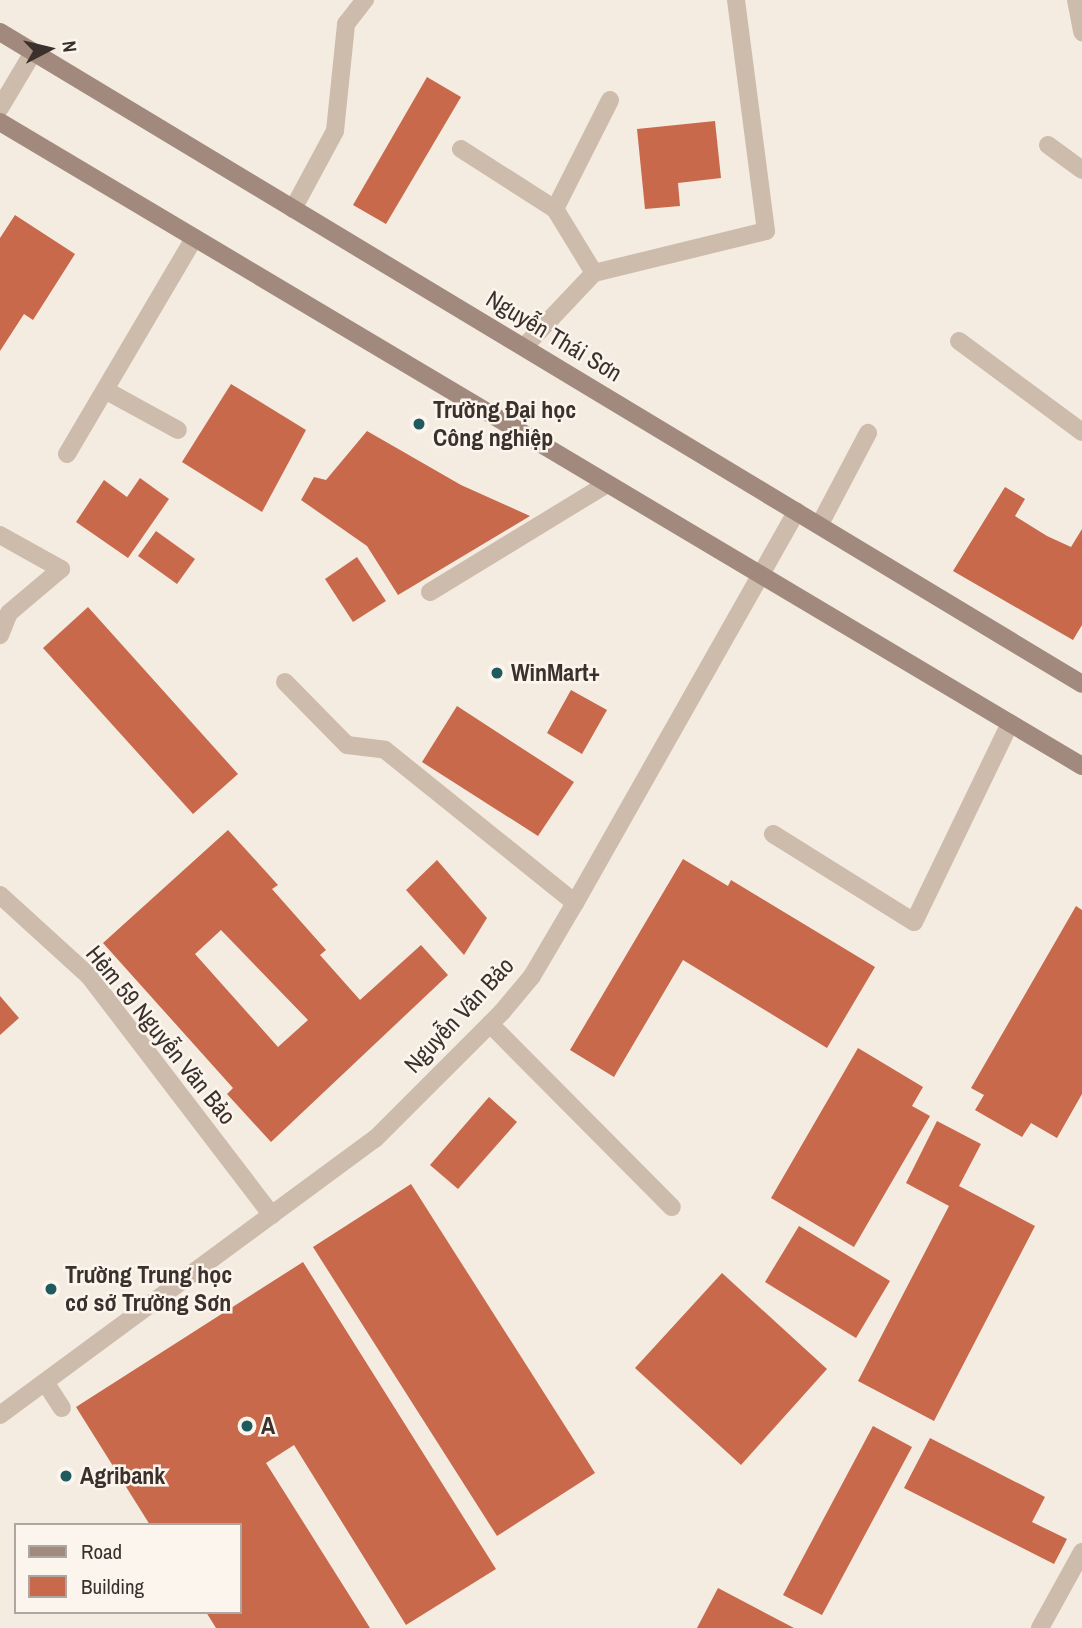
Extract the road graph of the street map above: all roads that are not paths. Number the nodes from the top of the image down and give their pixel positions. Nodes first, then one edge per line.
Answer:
1 (366, 0) edge
2 (736, 0) edge
3 (1076, 0) edge
4 (0, 32) edge
5 (1082, 32) edge
6 (32, 54) junction
7 (610, 100) dead end
8 (0, 108) edge
9 (0, 122) edge
10 (1048, 145) dead end
11 (461, 149) dead end
12 (1082, 170) edge
13 (293, 209) junction
14 (555, 209) junction
15 (194, 238) junction
16 (594, 273) junction
17 (959, 341) dead end
18 (524, 347) junction
19 (105, 390) junction
20 (178, 430) dead end
21 (1082, 432) edge
22 (868, 433) dead end
23 (67, 454) dead end
24 (606, 485) junction
25 (797, 511) junction
26 (820, 524) junction
27 (0, 535) edge
28 (760, 577) junction
29 (430, 592) dead end
30 (0, 635) edge
31 (285, 682) dead end
32 (1082, 684) edge
33 (1010, 723) junction
34 (1082, 766) edge
35 (773, 834) dead end
36 (0, 895) edge
37 (575, 903) junction
38 (490, 1024) junction
39 (672, 1207) dead end
40 (272, 1215) junction
41 (45, 1382) junction
42 (62, 1409) dead end
43 (0, 1415) edge
44 (1082, 1552) edge
45 (1040, 1628) edge

1 - 13 street
2 - 16 street
3 - 5 street
4 - 6 main road, Nguyễn Thái Sơn
6 - 8 street
6 - 13 main road, Nguyễn Thái Sơn
7 - 14 street
9 - 15 main road
10 - 12 street
11 - 14 street
13 - 18 main road, Nguyễn Thái Sơn
14 - 16 street
15 - 19 street
15 - 24 main road
16 - 18 street
17 - 21 street
18 - 25 main road, Nguyễn Thái Sơn
19 - 20 street
19 - 23 street
22 - 26 street
24 - 28 main road
24 - 29 street
25 - 26 main road, Nguyễn Thái Sơn
25 - 28 street, Nguyễn Văn Bảo
26 - 32 main road, Nguyễn Thái Sơn
27 - 30 street
28 - 33 main road
28 - 37 street, Nguyễn Văn Bảo
31 - 37 street
33 - 34 main road
33 - 35 street
36 - 40 street, Hẻm 59 Nguyễn Văn Bảo
37 - 38 street, Nguyễn Văn Bảo
38 - 39 street
38 - 40 street, Nguyễn Văn Bảo
40 - 41 street, Nguyễn Văn Bảo
41 - 42 street
41 - 43 street, Nguyễn Văn Bảo
44 - 45 street

